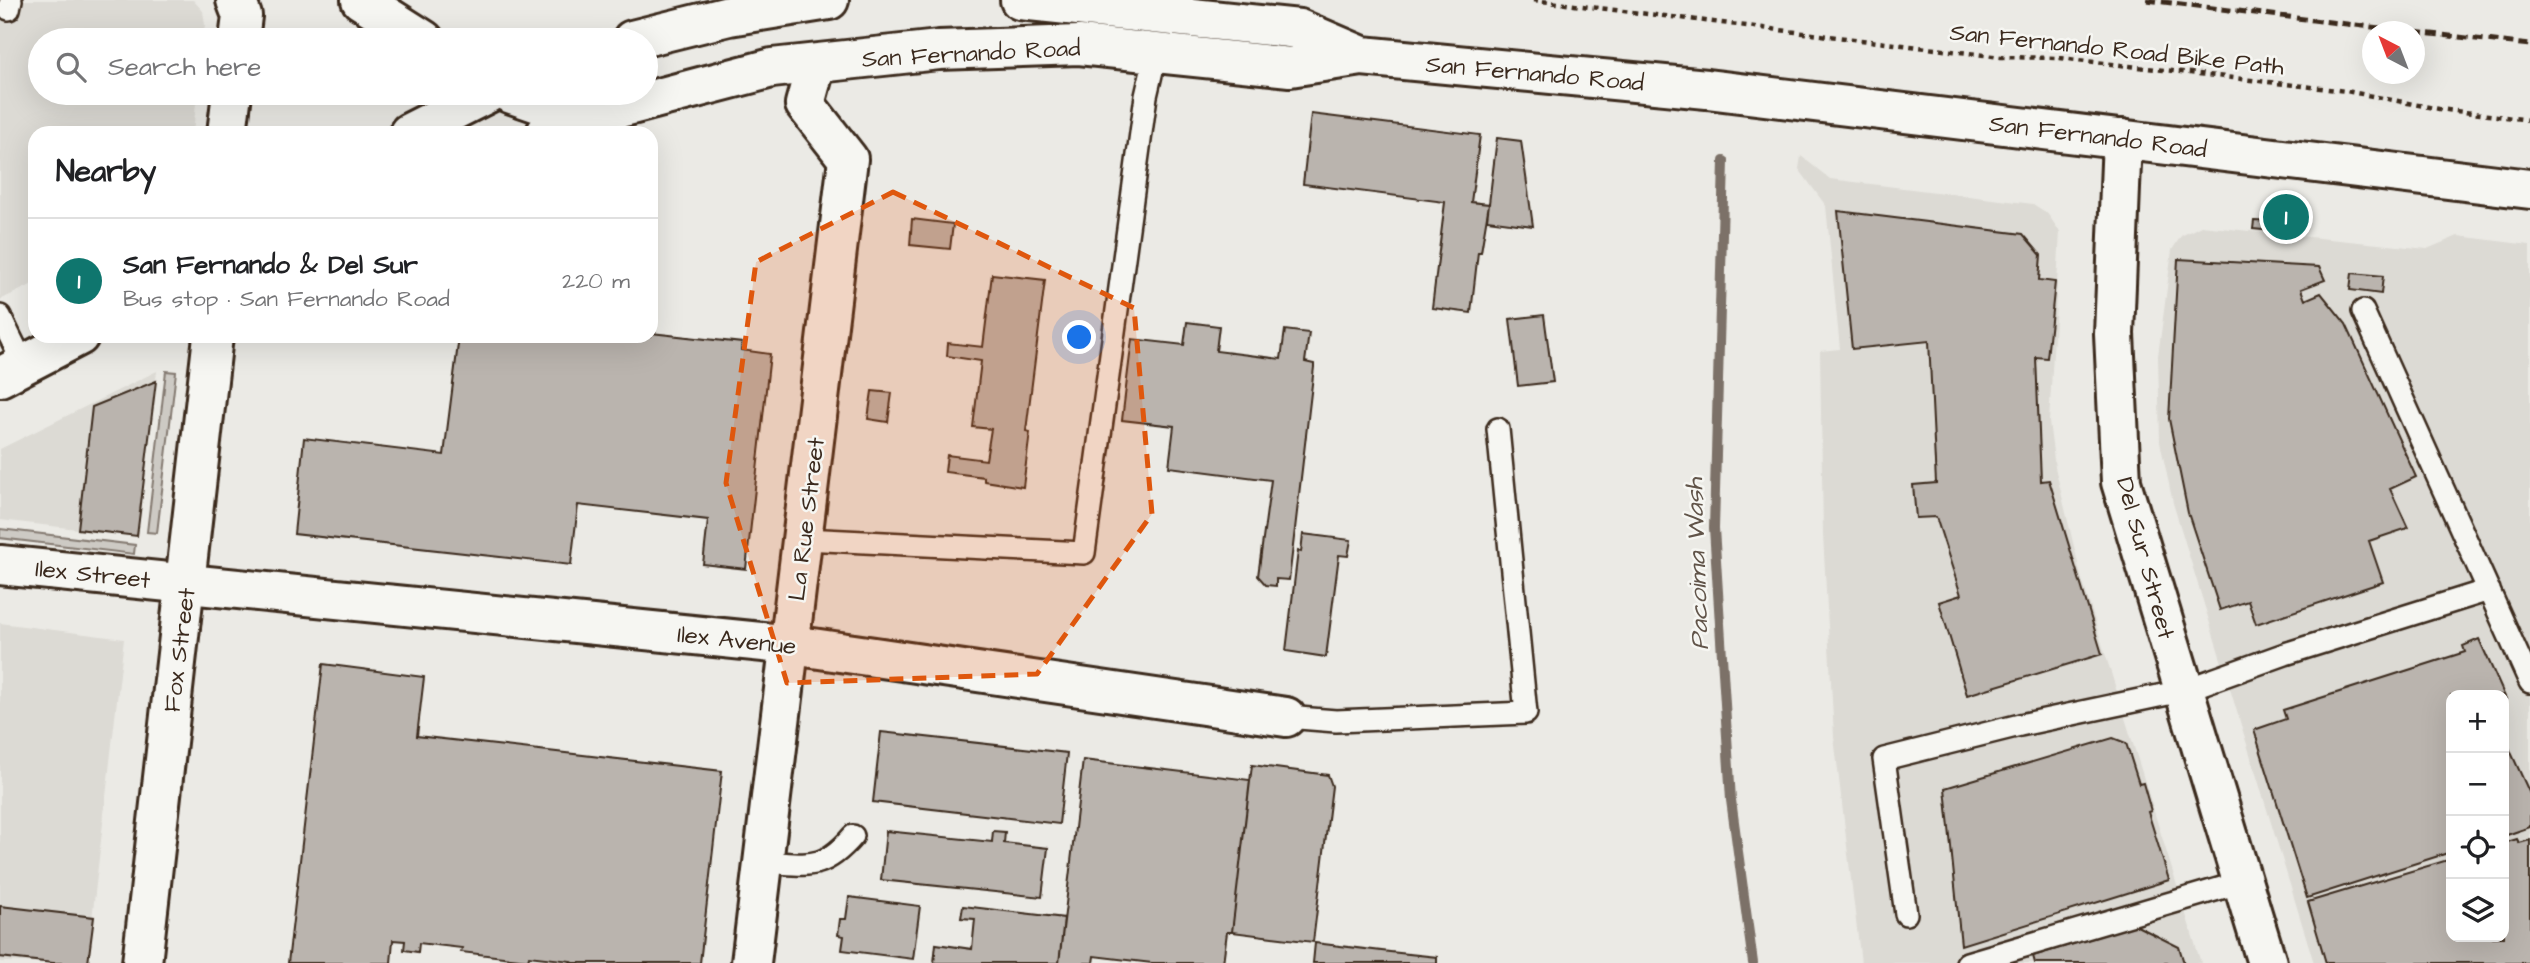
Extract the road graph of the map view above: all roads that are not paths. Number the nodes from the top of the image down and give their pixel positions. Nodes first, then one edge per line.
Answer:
1 (236, 0) edge
2 (361, 0) edge
3 (829, 0) edge
4 (1020, 0) edge
5 (240, 28) edge
6 (405, 28) edge
7 (658, 34) edge
8 (1156, 53) junction
9 (1362, 56) junction
10 (816, 64) junction
11 (658, 98) edge
12 (230, 105) edge
13 (464, 105) edge
14 (544, 105) edge
15 (631, 105) edge
16 (582, 118) junction
17 (228, 126) edge
18 (423, 126) edge
19 (563, 126) edge
20 (2122, 139) junction
21 (2530, 189) edge
22 (2363, 311) dead end
23 (0, 316) edge
24 (66, 343) edge
25 (212, 343) edge
26 (12, 371) edge
27 (1498, 429) dead end
28 (804, 539) junction
29 (0, 565) edge
30 (186, 584) junction
31 (2489, 590) junction
32 (792, 645) junction
33 (2530, 682) edge
34 (2182, 691) junction
35 (1286, 717) joint
36 (853, 836) dead end
37 (764, 862) junction
38 (2242, 882) junction
39 (1906, 914) dead end
40 (142, 963) edge
41 (751, 963) edge
42 (1967, 963) edge
43 (2267, 963) edge

1 - 5 main road
2 - 6 main road
3 - 7 main road
4 - 9 main road
8 - 9 main road, San Fernando Road
8 - 10 main road, San Fernando Road
8 - 28 lane
9 - 20 main road, San Fernando Road
10 - 11 main road, San Fernando Road
10 - 28 main road, La Rue Street
12 - 17 main road
13 - 18 main road
14 - 16 main road
15 - 16 main road, San Fernando Road
16 - 19 main road, San Fernando Road
20 - 21 main road, San Fernando Road
20 - 34 main road, Del Sur Street
22 - 31 lane
23 - 26 lane
24 - 26 main road
25 - 30 main road, Fox Street
27 - 35 lane
28 - 32 main road, La Rue Street
29 - 30 main road, Ilex Street
30 - 32 main road, Ilex Avenue
30 - 40 main road, Fox Street
31 - 33 lane
31 - 34 lane
32 - 35 main road, Ilex Avenue
32 - 37 main road, La Rue Street
34 - 38 main road, Del Sur Street
34 - 39 lane
36 - 37 lane
37 - 41 main road, La Rue Street
38 - 42 lane
38 - 43 main road, Del Sur Street

